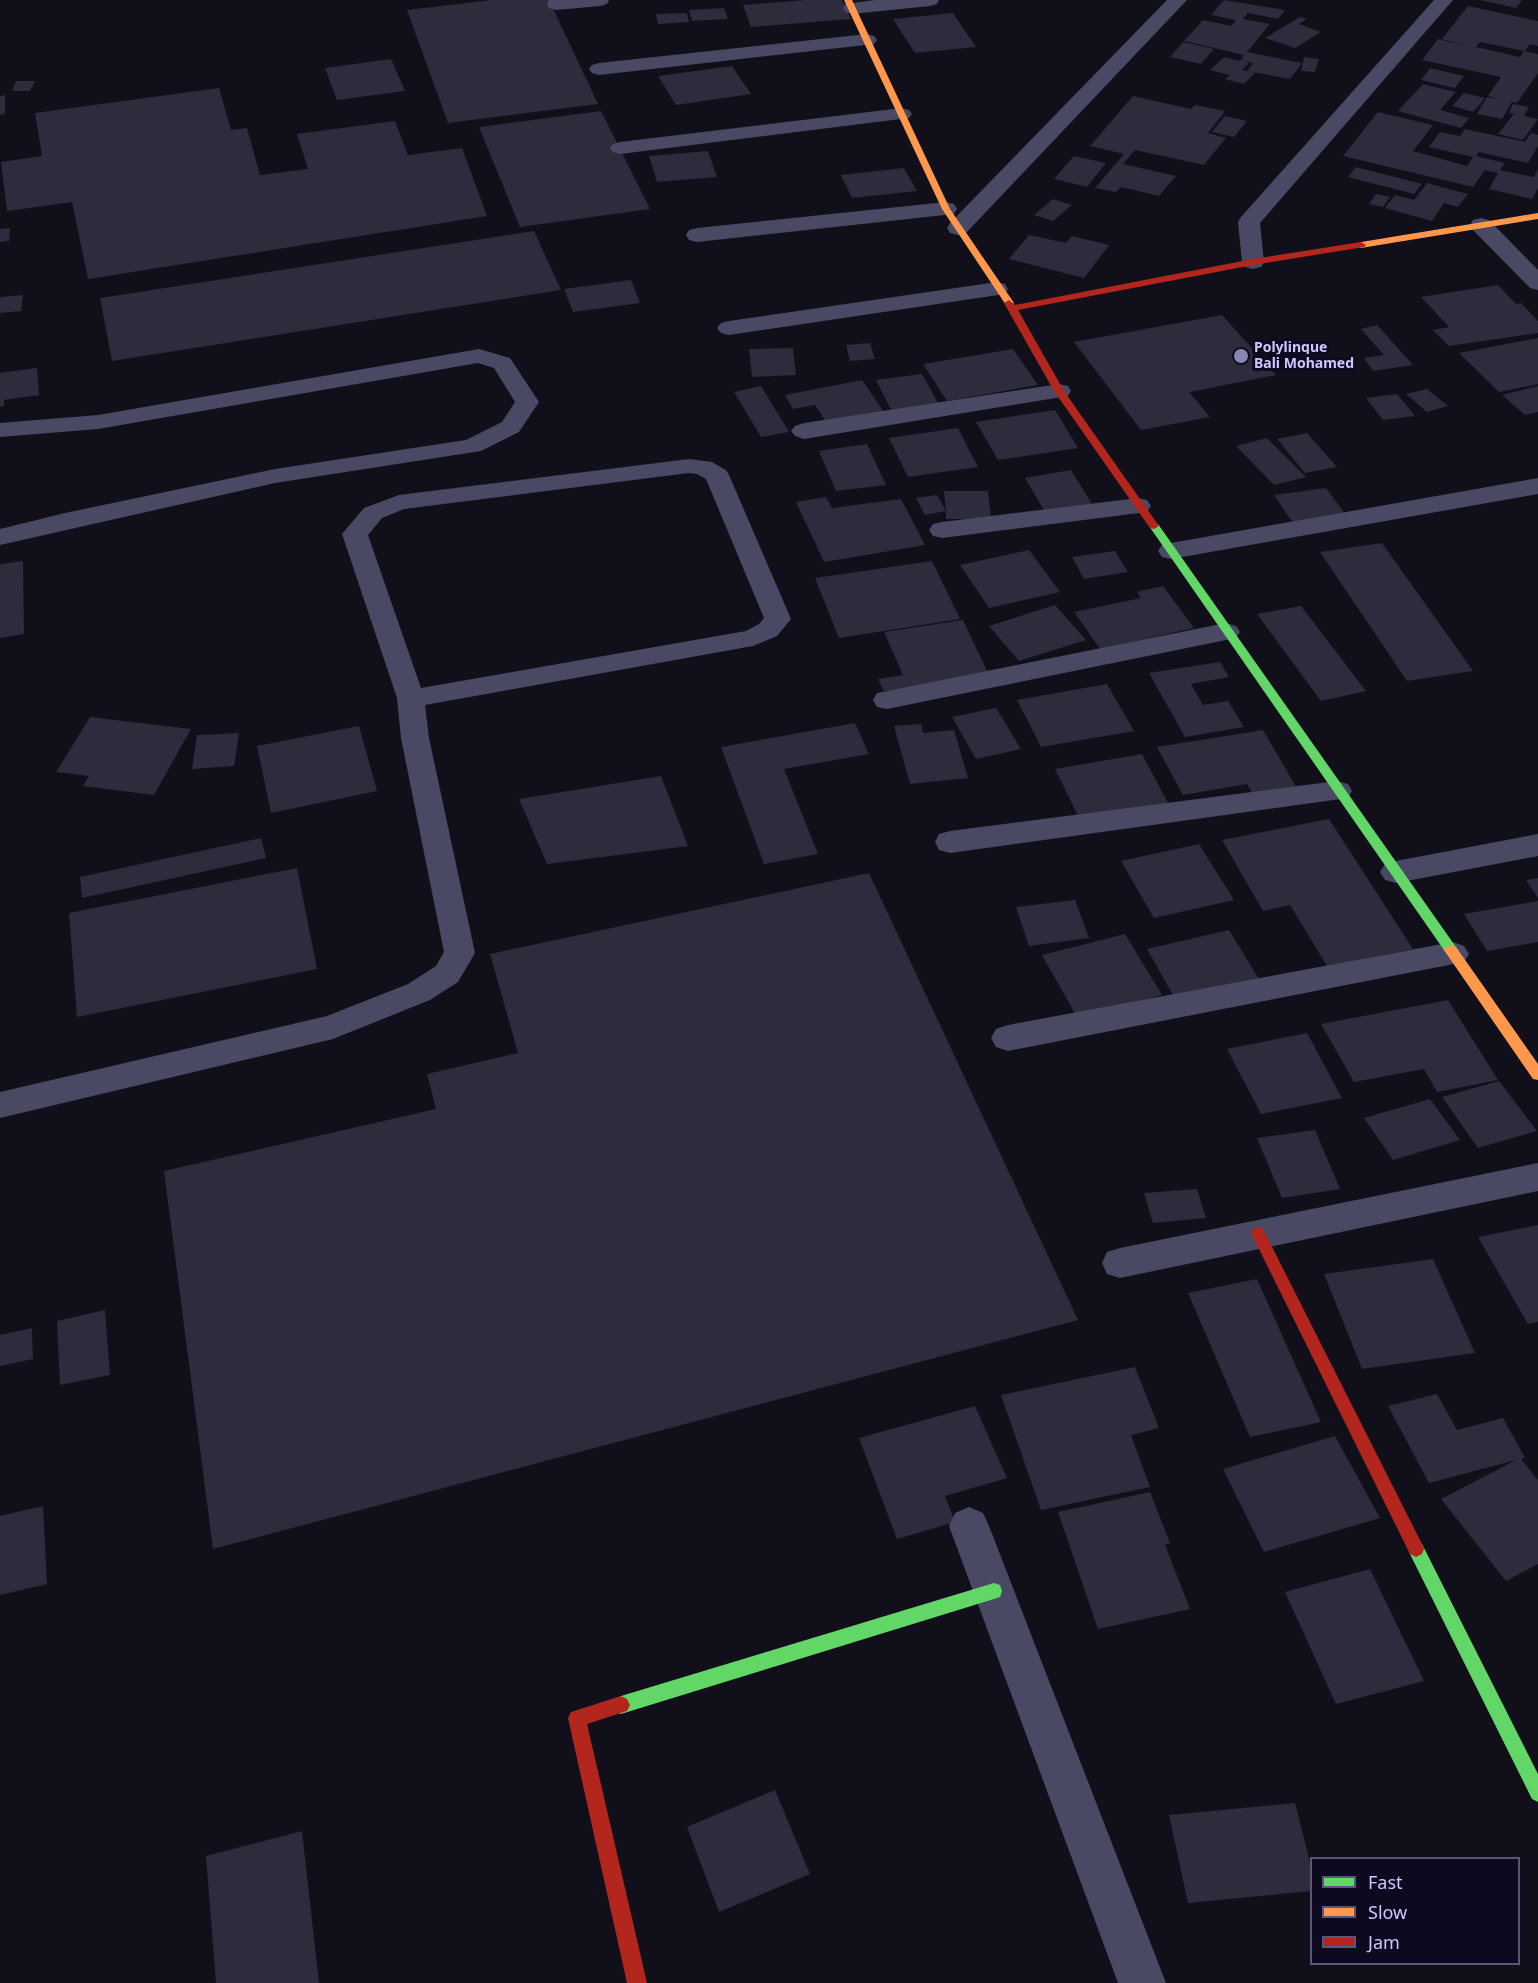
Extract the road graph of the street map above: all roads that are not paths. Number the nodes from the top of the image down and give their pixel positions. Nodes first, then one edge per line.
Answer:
1 (600, 0) edge
2 (930, 0) edge
3 (1178, 0) edge
4 (1444, 0) edge
5 (555, 4) dead end
6 (850, 4) edge
7 (867, 40) junction
8 (599, 69) dead end
9 (902, 114) junction
10 (620, 148) dead end
11 (946, 209) junction
12 (1538, 216) edge
13 (1481, 225) junction
14 (958, 228) junction
15 (697, 235) dead end
16 (1253, 262) junction
17 (1538, 283) edge
18 (997, 289) junction
19 (1012, 309) junction
20 (729, 328) dead end
21 (1059, 391) junction
22 (0, 429) edge
23 (804, 431) dead end
24 (1538, 486) edge
25 (1138, 506) junction
26 (942, 530) dead end
27 (0, 537) edge
28 (1171, 551) junction
29 (1226, 632) junction
30 (411, 698) junction
31 (887, 700) dead end
32 (1337, 791) junction
33 (950, 842) dead end
34 (1538, 845) edge
35 (1396, 872) junction
36 (1453, 954) junction
37 (1008, 1038) dead end
38 (1538, 1076) edge
39 (0, 1105) edge
40 (1538, 1177) edge
41 (1258, 1233) junction
42 (1120, 1263) dead end
43 (969, 1526) dead end
44 (994, 1591) junction
45 (1538, 1792) edge
46 (637, 1983) edge
47 (1142, 1983) edge

1 - 5 street
2 - 6 street
3 - 14 street
4 - 16 street
6 - 7 street
7 - 8 street
7 - 9 street
9 - 10 street
9 - 11 street
11 - 14 street
11 - 15 street
12 - 13 street
13 - 16 street
13 - 17 street
14 - 18 street
16 - 19 street
18 - 19 street
18 - 20 street
19 - 21 street
21 - 23 street
21 - 25 street
22 - 27 lane
24 - 28 street
25 - 26 street
25 - 28 street
28 - 29 street
29 - 31 street
29 - 32 street
30 - 30 lane
30 - 39 lane
32 - 33 street
32 - 35 street
34 - 35 street
35 - 36 street
36 - 37 street
36 - 38 street
40 - 41 street
41 - 42 street
41 - 45 street
43 - 44 street
44 - 46 street
44 - 47 street

